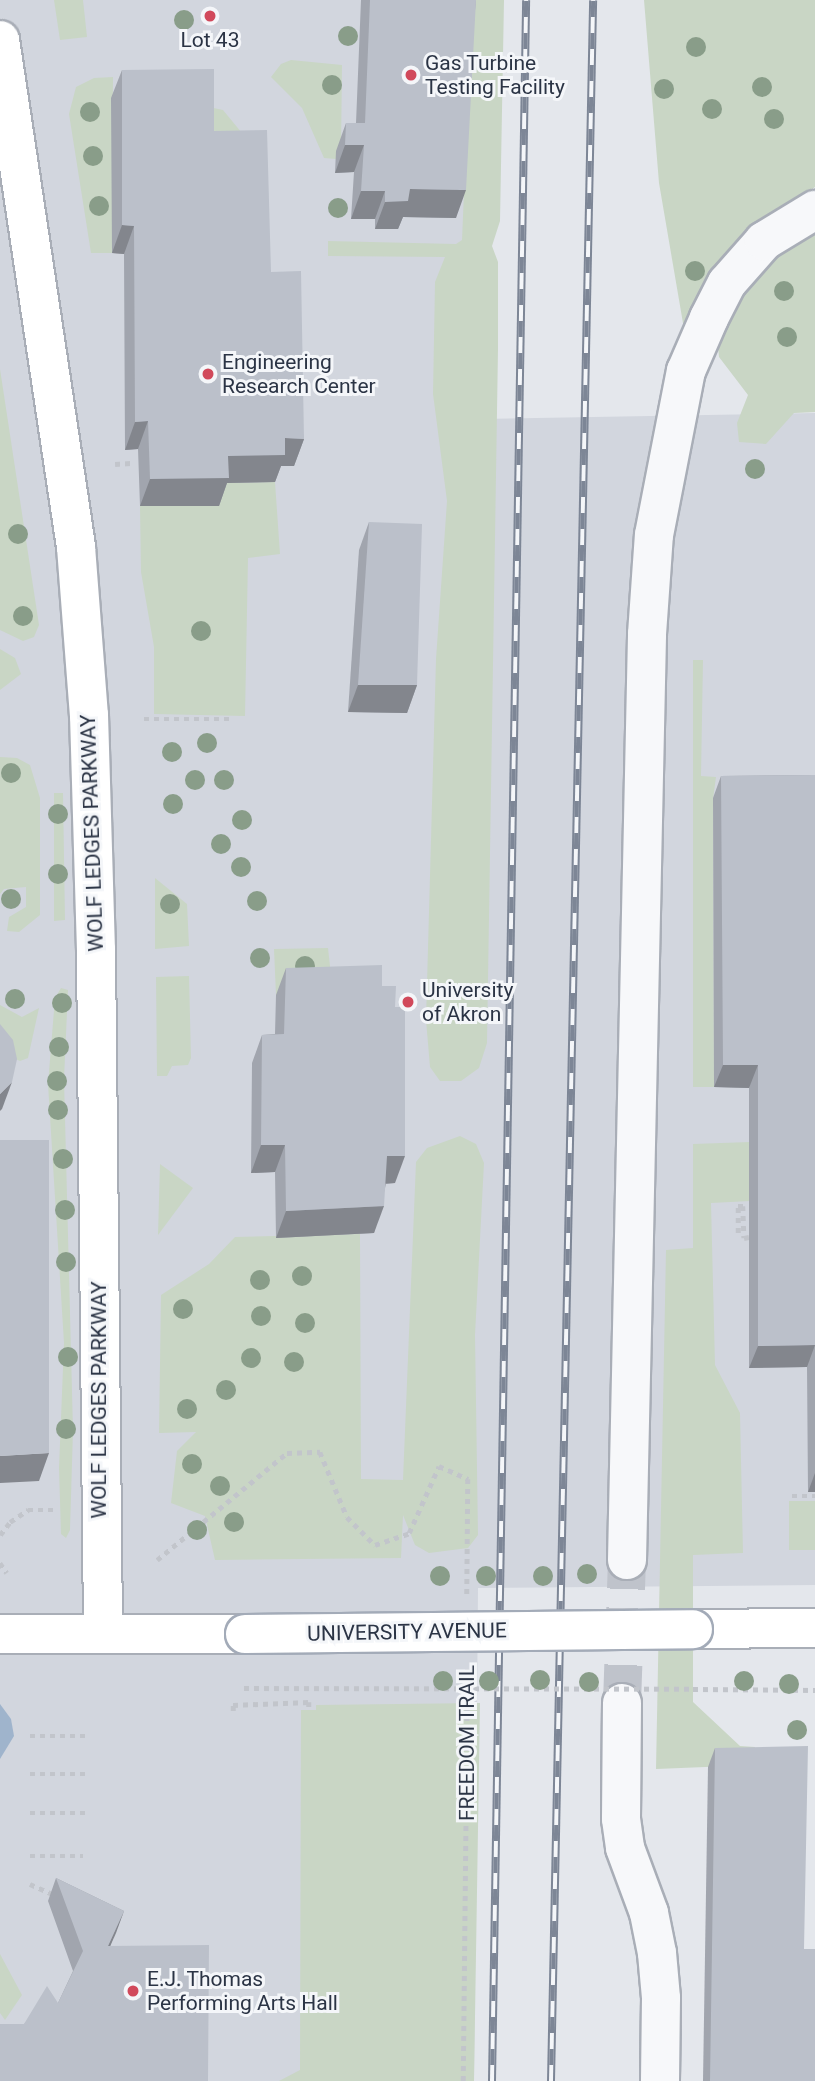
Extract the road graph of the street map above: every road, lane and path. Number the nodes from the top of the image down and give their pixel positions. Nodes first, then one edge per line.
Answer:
1 (0, 40) edge
2 (815, 210) edge
3 (131, 463) dead end
4 (115, 464) dead end
5 (144, 719) dead end
6 (232, 719) dead end
7 (738, 1233) dead end
8 (749, 1237) dead end
9 (792, 1496) dead end
10 (815, 1496) edge
11 (53, 1510) dead end
12 (0, 1535) edge
13 (157, 1560) dead end
14 (627, 1560) tunnel mouth
15 (0, 1563) edge
16 (8, 1573) dead end
17 (467, 1601) dead end
18 (815, 1628) edge
19 (103, 1632) junction
20 (0, 1634) edge
21 (467, 1655) dead end
22 (244, 1688) dead end
23 (815, 1690) edge
24 (622, 1703) tunnel mouth
25 (309, 1710) dead end
26 (233, 1712) dead end
27 (86, 1736) dead end
28 (30, 1737) dead end
29 (30, 1774) dead end
30 (86, 1774) dead end
31 (30, 1813) dead end
32 (85, 1813) dead end
33 (30, 1856) dead end
34 (83, 1856) dead end
35 (30, 1884) dead end
36 (69, 1901) edge
37 (463, 2081) edge
38 (660, 2081) edge

1 - 19 main road, WOLF LEDGES PARKWAY
2 - 14 lane
3 - 4 path
5 - 6 path
7 - 8 path
9 - 10 path
11 - 12 path
13 - 17 path
15 - 16 path
18 - 19 main road, UNIVERSITY AVENUE, bridge
19 - 20 main road, UNIVERSITY AVENUE
21 - 37 path, FREEDOM TRAIL
22 - 23 path, bridge
24 - 38 lane
25 - 26 path
27 - 28 path
29 - 30 path
31 - 32 path
33 - 34 path
35 - 36 path

